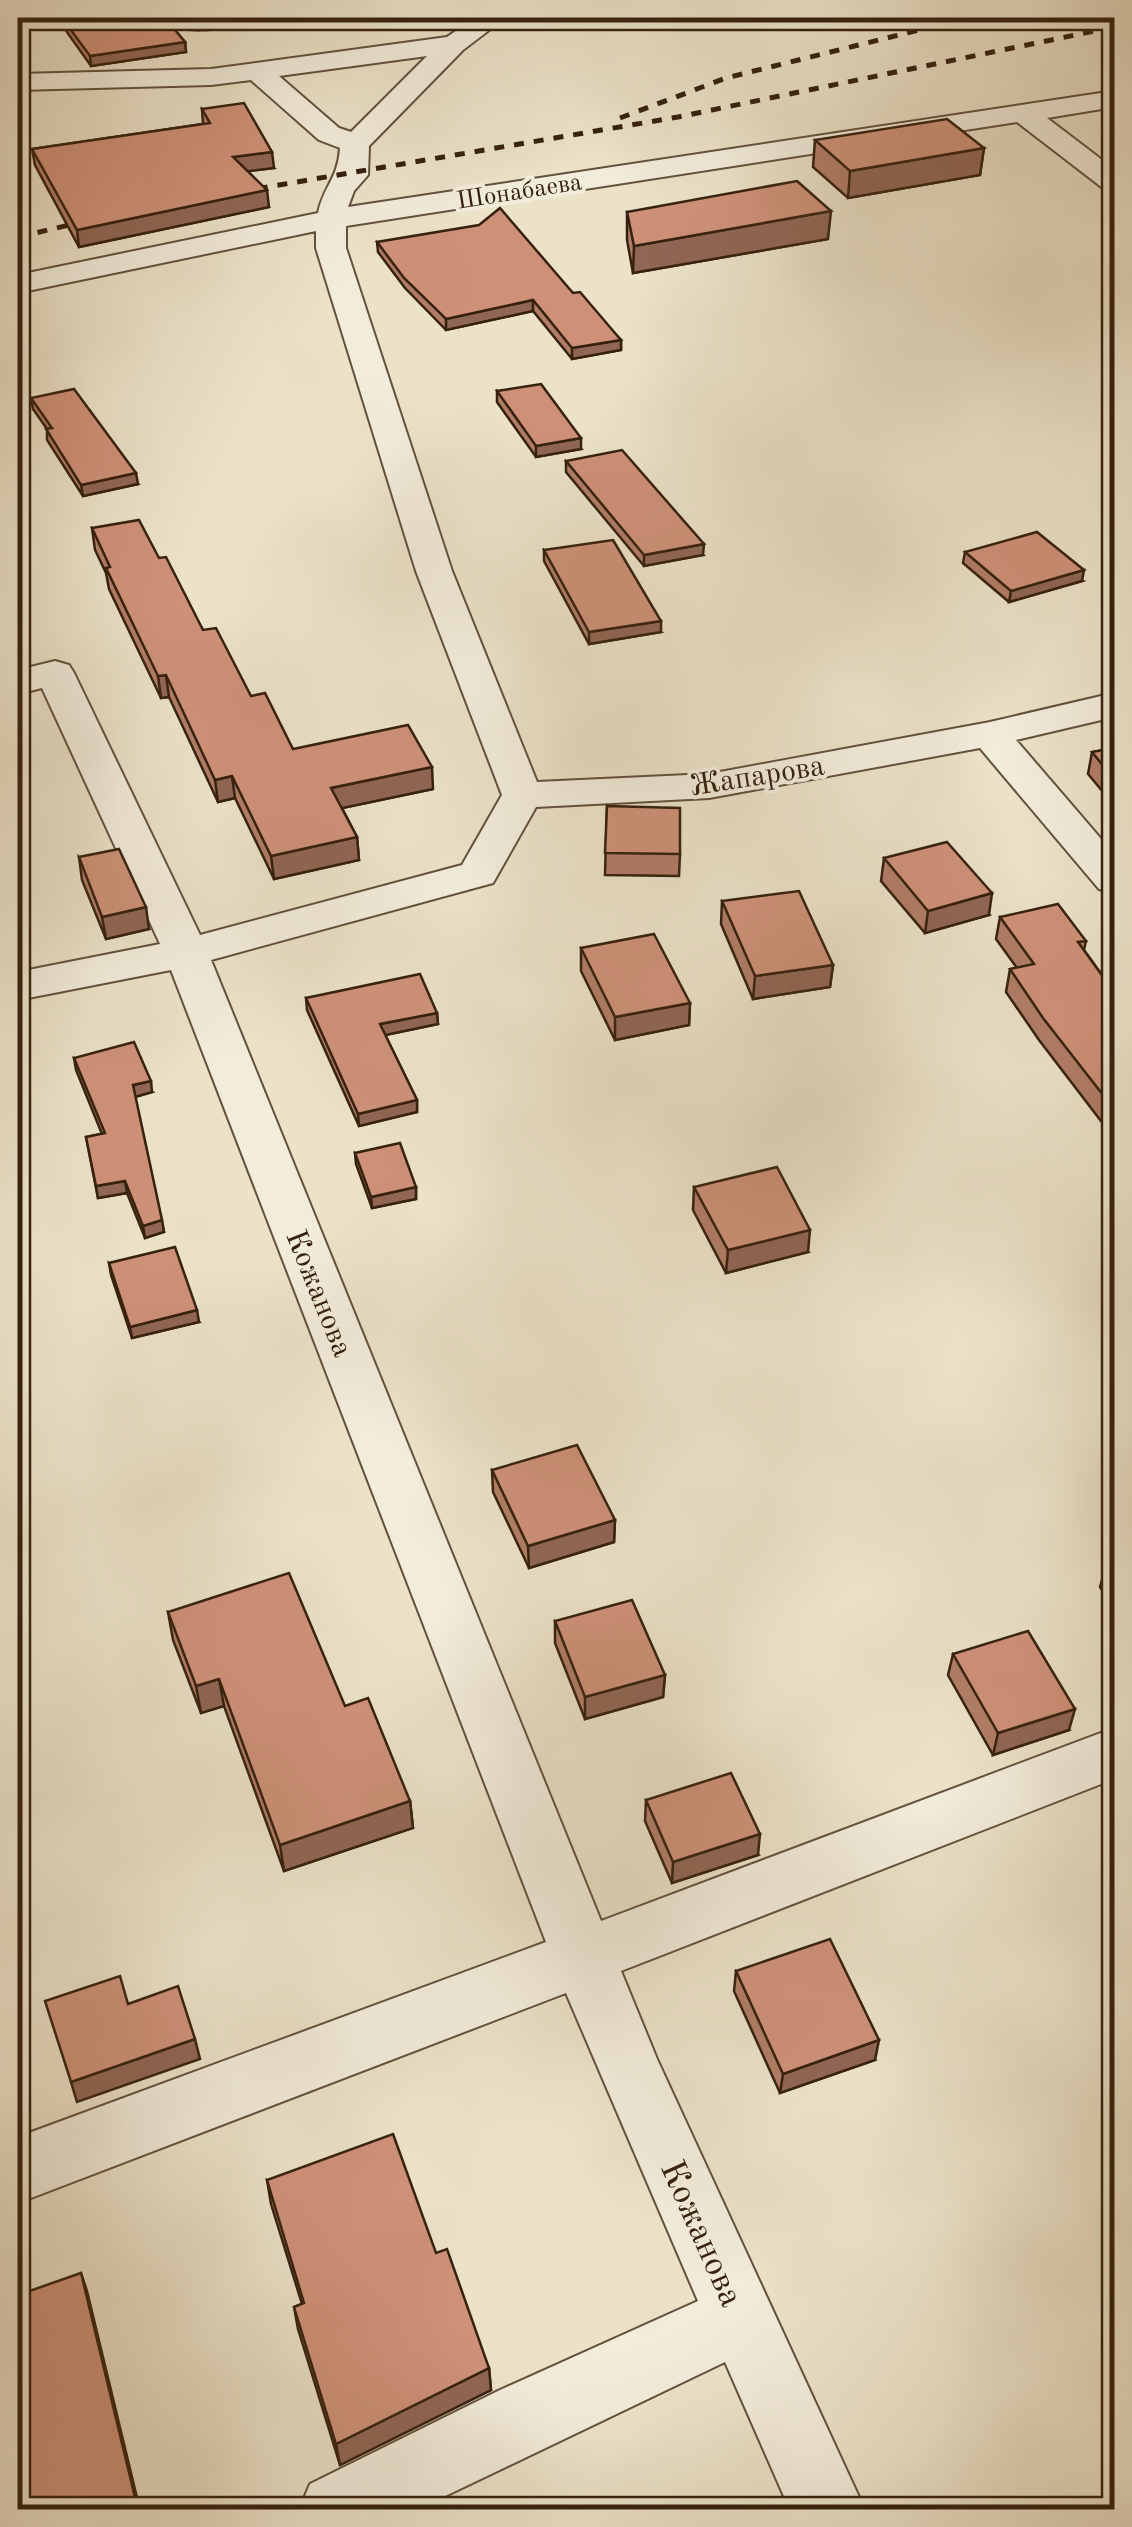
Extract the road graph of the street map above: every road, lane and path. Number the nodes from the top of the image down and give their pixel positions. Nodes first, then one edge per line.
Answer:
1 (176, 18) edge
2 (226, 18) edge
3 (492, 18) edge
4 (454, 44) junction
5 (257, 70) junction
6 (18, 82) edge
7 (1114, 99) edge
8 (1024, 113) junction
9 (355, 144) junction
10 (1114, 183) edge
11 (330, 219) junction
12 (18, 284) edge
13 (18, 682) edge
14 (1114, 705) edge
15 (990, 734) junction
16 (522, 795) junction
17 (1114, 880) edge
18 (186, 953) junction
19 (18, 986) edge
20 (1114, 1753) edge
21 (583, 1955) junction
22 (18, 2170) edge
23 (741, 2318) junction
24 (336, 2510) edge
25 (828, 2510) edge

1 - 2 street
3 - 4 street
4 - 5 street
4 - 9 street
5 - 6 street
5 - 9 street
7 - 8 street, Шонабаева
8 - 10 street
8 - 11 street, Шонабаева
9 - 11 street
11 - 12 street, Шонабаева
11 - 16 street
13 - 18 street, Кожанова
14 - 15 street, Жапарова
15 - 16 street, Жапарова
15 - 17 street
16 - 18 street
18 - 19 street
18 - 21 street, Кожанова
20 - 21 street
21 - 22 street
21 - 23 street, Кожанова
23 - 24 street
23 - 25 street, Кожанова

